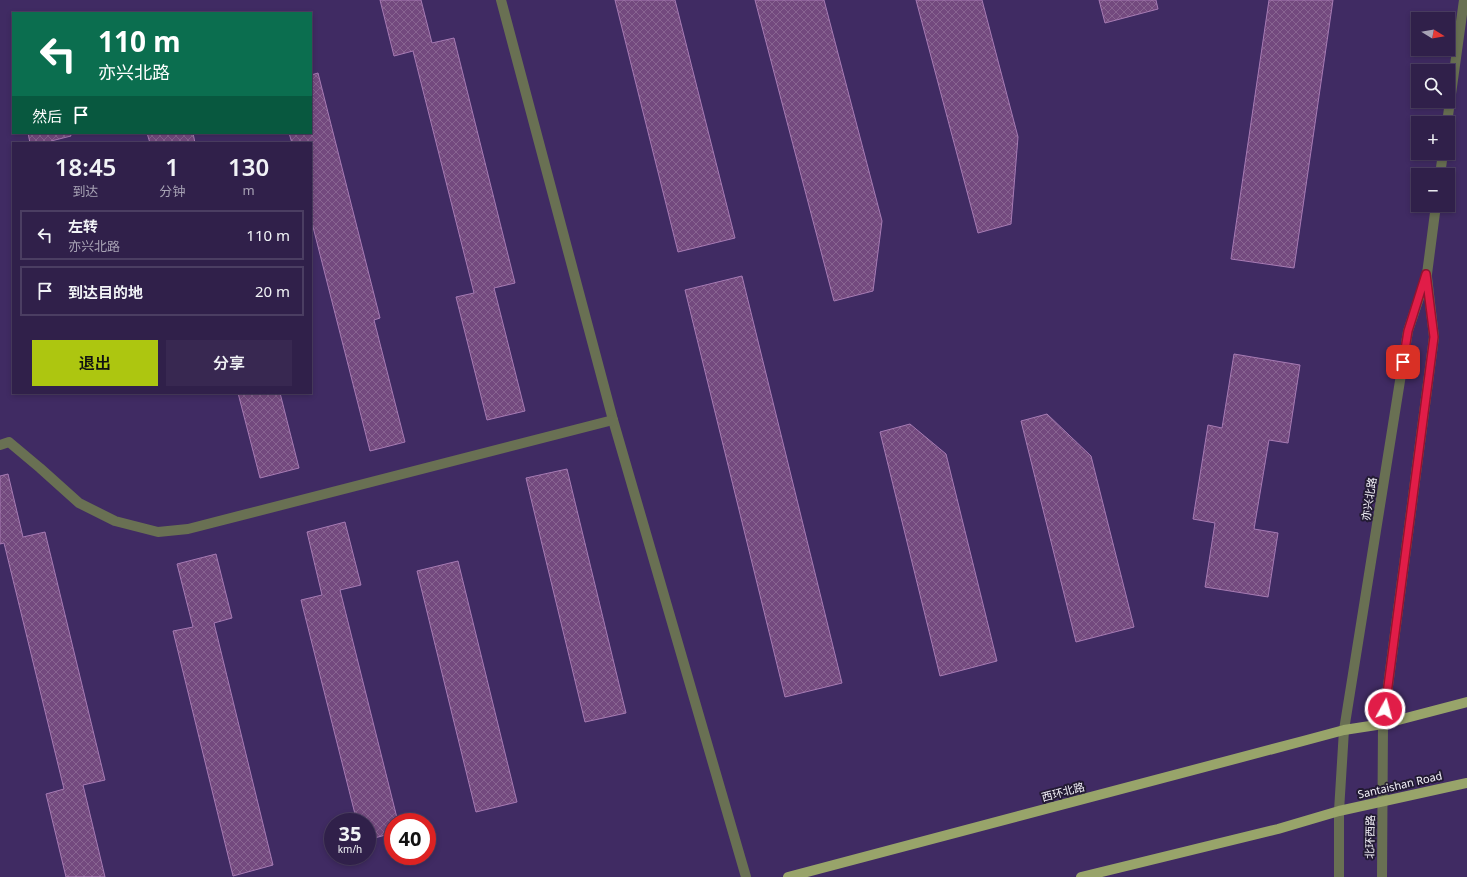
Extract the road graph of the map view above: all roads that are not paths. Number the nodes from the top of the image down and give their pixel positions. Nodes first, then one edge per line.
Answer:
1 (501, 0) edge
2 (1464, 0) edge
3 (1448, 116) edge
4 (1435, 212) edge
5 (1426, 274) junction
6 (613, 420) junction
7 (0, 445) edge
8 (1467, 702) edge
9 (1383, 724) junction
10 (1344, 730) junction
11 (1467, 783) edge
12 (1382, 802) junction
13 (1339, 811) junction
14 (746, 877) edge
15 (788, 877) edge
16 (1081, 877) edge
17 (1339, 877) edge
18 (1382, 877) edge

1 - 6 street
2 - 3 street
4 - 5 street, 亦兴北路
5 - 9 street, 亦兴北路
5 - 10 street, 亦兴北路
6 - 7 street
6 - 14 street
8 - 9 main road
9 - 10 main road, 西环北路
9 - 12 street, 北环西路
10 - 13 street
10 - 15 main road, 西环北路
11 - 12 main road, Santaishan Road
12 - 13 main road, Santaishan Road
12 - 18 street, 北环西路
13 - 16 main road
13 - 17 street

